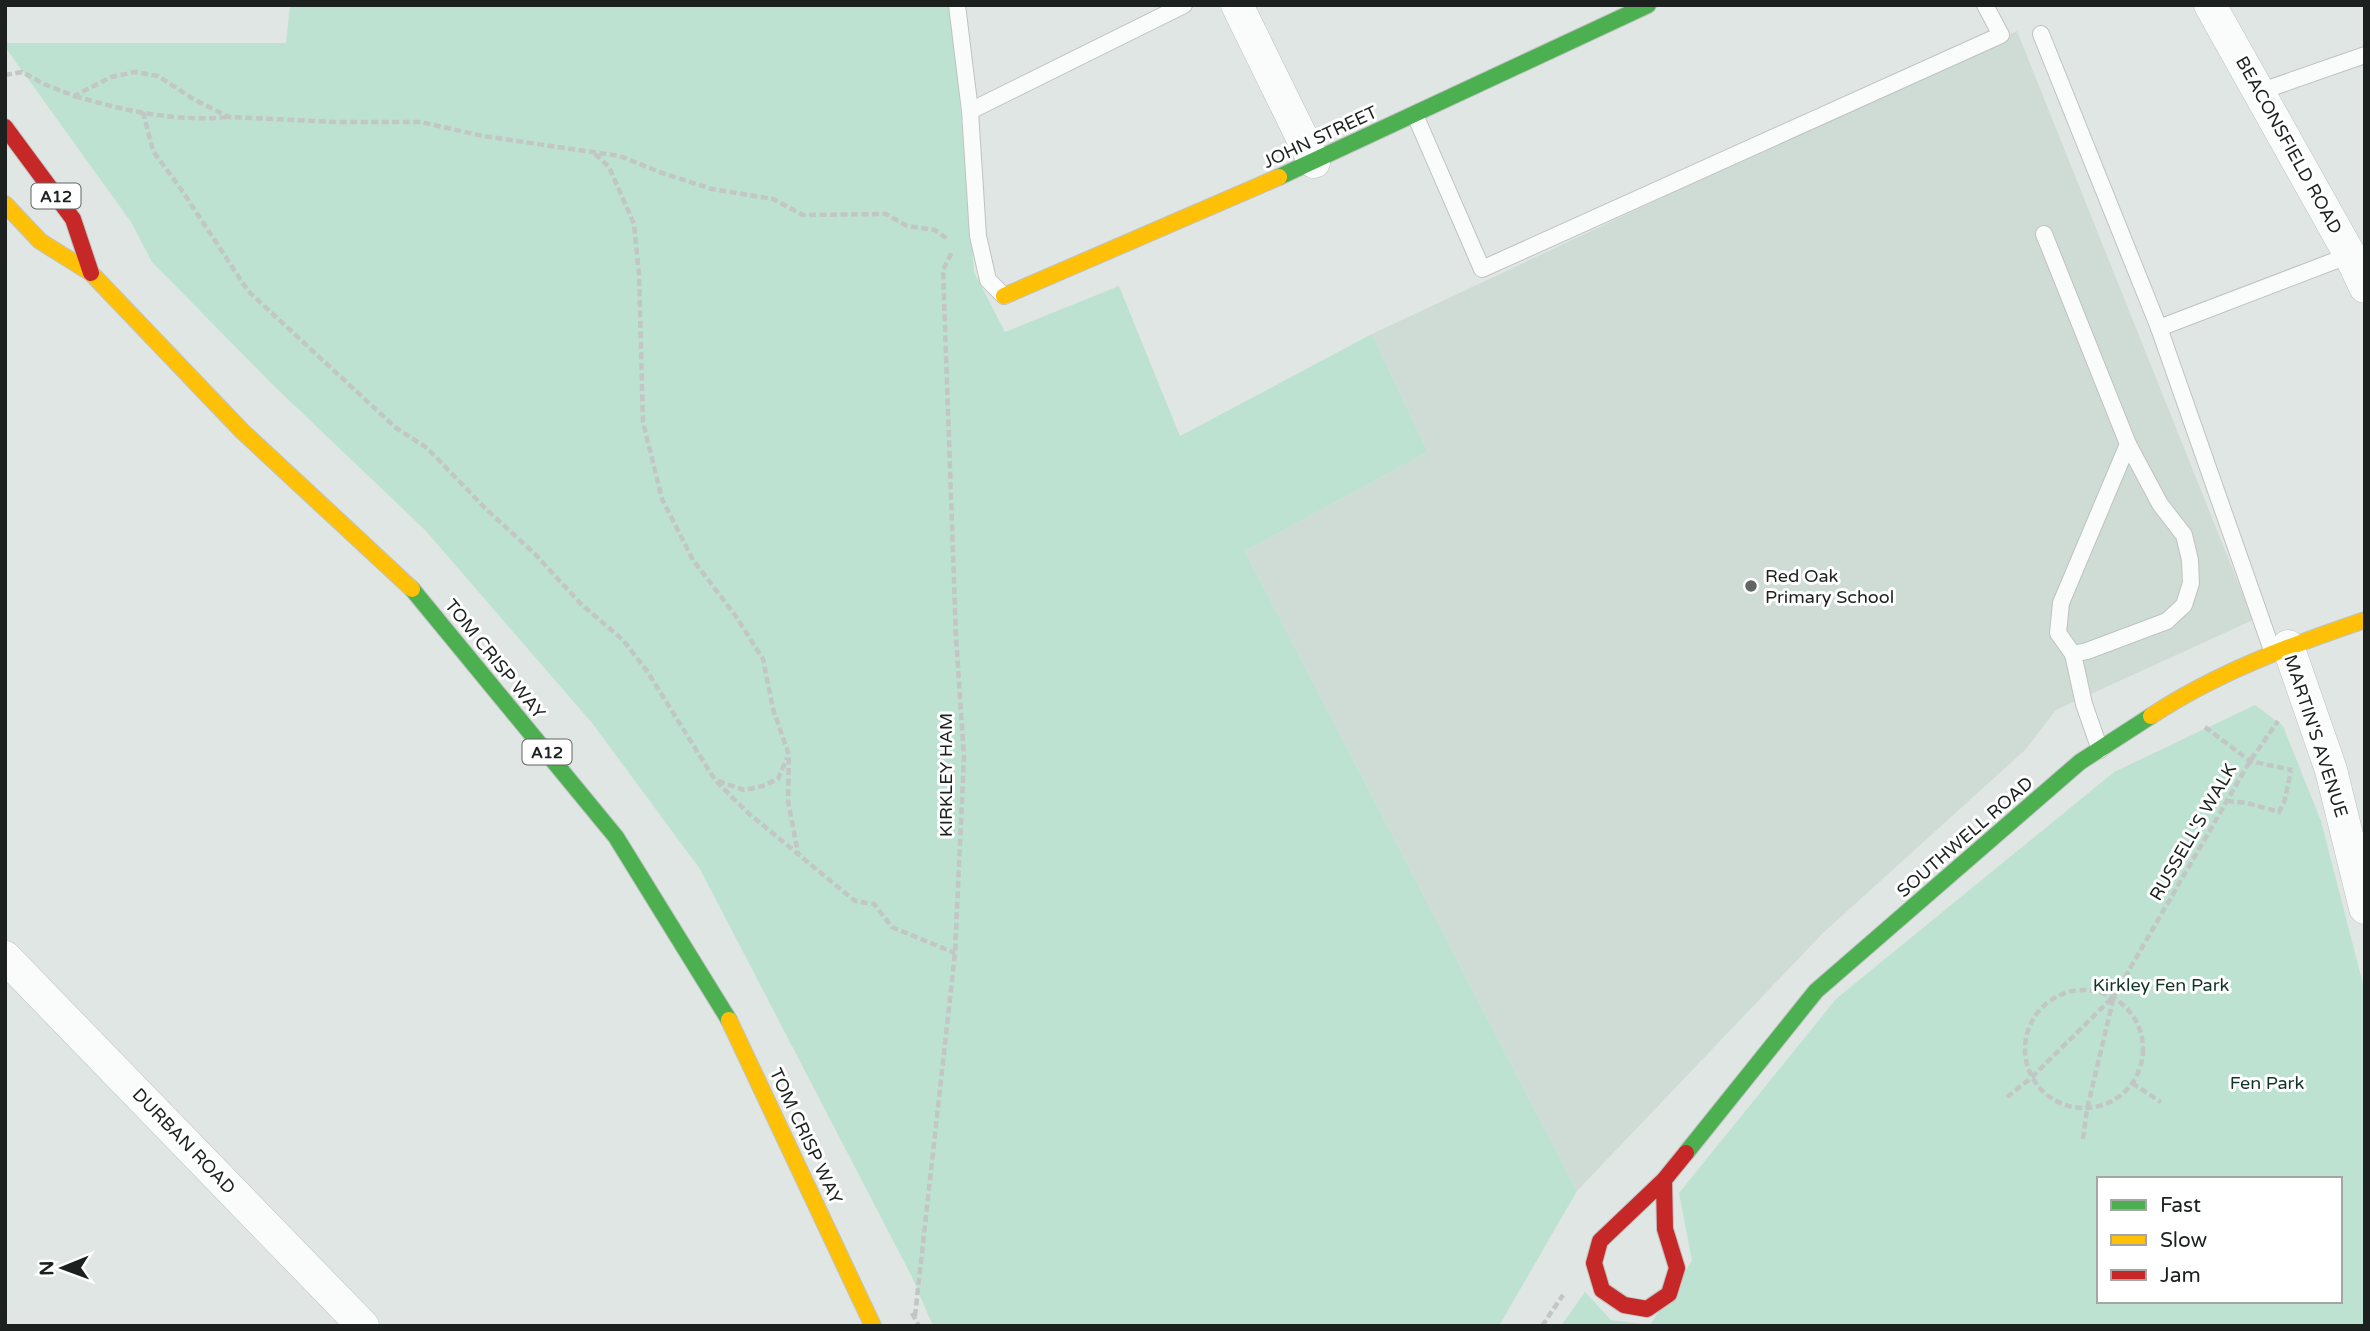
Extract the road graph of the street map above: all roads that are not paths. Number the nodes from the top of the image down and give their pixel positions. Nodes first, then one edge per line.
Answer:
1 (957, 5) edge
2 (1184, 5) edge
3 (1237, 5) edge
4 (1648, 5) edge
5 (1985, 5) edge
6 (2210, 5) edge
7 (2041, 34) dead end
8 (2365, 55) edge
9 (2259, 92) junction
10 (970, 111) junction
11 (1415, 115) junction
12 (5, 127) edge
13 (1314, 162) junction
14 (5, 204) edge
15 (2044, 234) dead end
16 (2357, 252) edge
17 (91, 273) junction
18 (2365, 286) edge
19 (1004, 296) joint
20 (2159, 328) junction
21 (2128, 444) junction
22 (2365, 620) edge
23 (2280, 650) junction
24 (2074, 654) junction
25 (2100, 750) junction
26 (2358, 849) edge
27 (2365, 908) edge
28 (5, 957) edge
29 (1664, 1180) junction
30 (363, 1326) edge
31 (873, 1326) edge

1 - 10 lane
2 - 10 lane
3 - 13 street
4 - 11 main road, JOHN STREET
5 - 11 lane
6 - 9 street, BEACONSFIELD ROAD
7 - 20 lane
8 - 9 lane
9 - 16 street, BEACONSFIELD ROAD
10 - 19 lane
11 - 13 main road, JOHN STREET
12 - 17 main road, TOM CRISP WAY / A12
13 - 19 main road, JOHN STREET
14 - 17 main road, TOM CRISP WAY / A12
15 - 21 lane
16 - 18 street, BEACONSFIELD ROAD
16 - 20 lane
17 - 31 main road, TOM CRISP WAY / A12
20 - 23 lane
21 - 24 lane
21 - 24 lane
22 - 23 main road, SOUTHWELL ROAD
23 - 25 main road, SOUTHWELL ROAD
23 - 26 street, MARTIN'S AVENUE
24 - 25 lane
25 - 29 main road, SOUTHWELL ROAD
26 - 27 street, MARTIN'S AVENUE
28 - 30 street, DURBAN ROAD
29 - 29 main road, SOUTHWELL ROAD

